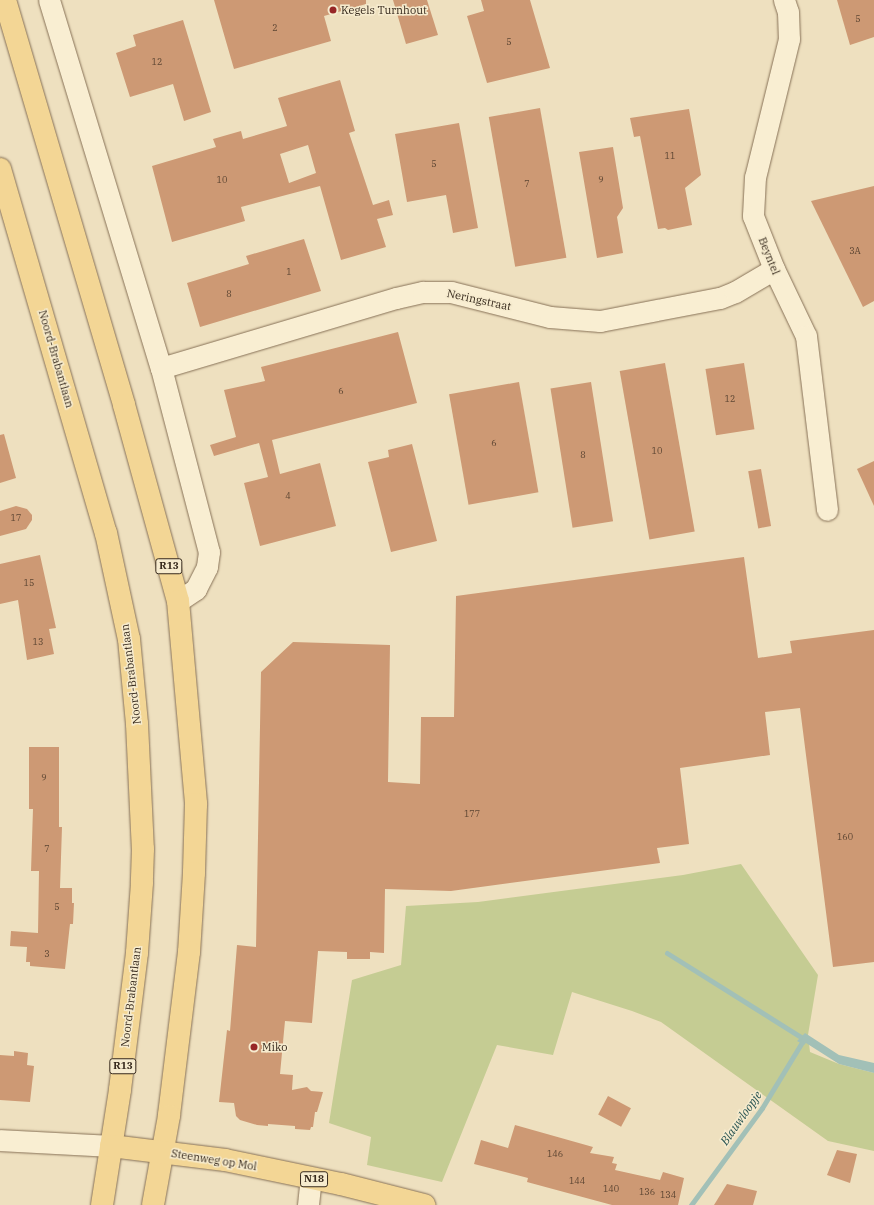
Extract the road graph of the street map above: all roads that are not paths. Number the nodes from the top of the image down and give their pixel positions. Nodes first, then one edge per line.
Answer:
1 (4, 0) edge
2 (49, 0) edge
3 (784, 0) edge
4 (0, 169) edge
5 (774, 269) junction
6 (161, 368) junction
7 (827, 510) dead end
8 (178, 601) junction
9 (0, 1140) edge
10 (111, 1146) junction
11 (163, 1152) junction
12 (311, 1178) junction
13 (102, 1205) edge
14 (153, 1205) edge
15 (308, 1205) edge
16 (424, 1205) edge

1 - 8 main road, R13
2 - 6 street
3 - 5 street, Beyntel
4 - 10 main road, Noord-Brabantlaan / R13
5 - 6 street, Neringstraat
5 - 7 street, Beyntel
6 - 8 street
8 - 11 main road, R13
9 - 10 street, Steenweg op Mol
10 - 11 main road, Steenweg op Mol / N18
10 - 13 main road, R13
11 - 12 main road, Steenweg op Mol / N18
11 - 14 main road, R13
12 - 15 street
12 - 16 main road, Steenweg op Mol / N18

